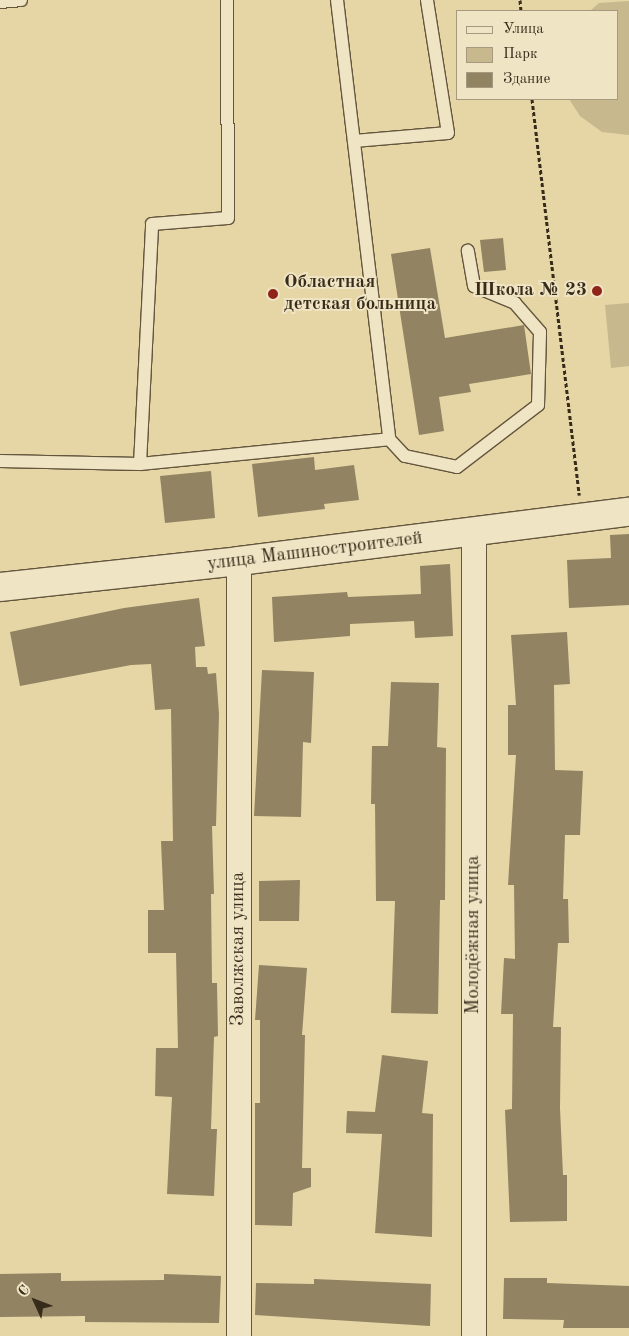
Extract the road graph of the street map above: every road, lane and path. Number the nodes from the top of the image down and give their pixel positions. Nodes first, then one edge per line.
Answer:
1 (21, 0) edge
2 (227, 0) edge
3 (337, 0) edge
4 (427, 0) edge
5 (0, 2) edge
6 (532, 100) edge
7 (354, 142) junction
8 (468, 251) dead end
9 (389, 439) junction
10 (0, 461) edge
11 (140, 464) junction
12 (579, 496) dead end
13 (629, 512) edge
14 (474, 534) junction
15 (239, 562) junction
16 (0, 587) edge
17 (239, 1336) edge
18 (474, 1336) edge

1 - 5 lane
2 - 11 lane
3 - 7 lane
4 - 7 lane
6 - 12 path
7 - 9 lane
8 - 9 lane
9 - 11 lane
10 - 11 lane
13 - 14 street, улица Машиностроителей
14 - 15 street, улица Машиностроителей
14 - 18 street, Молодёжная улица
15 - 16 street, улица Машиностроителей
15 - 17 street, Заволжская улица

